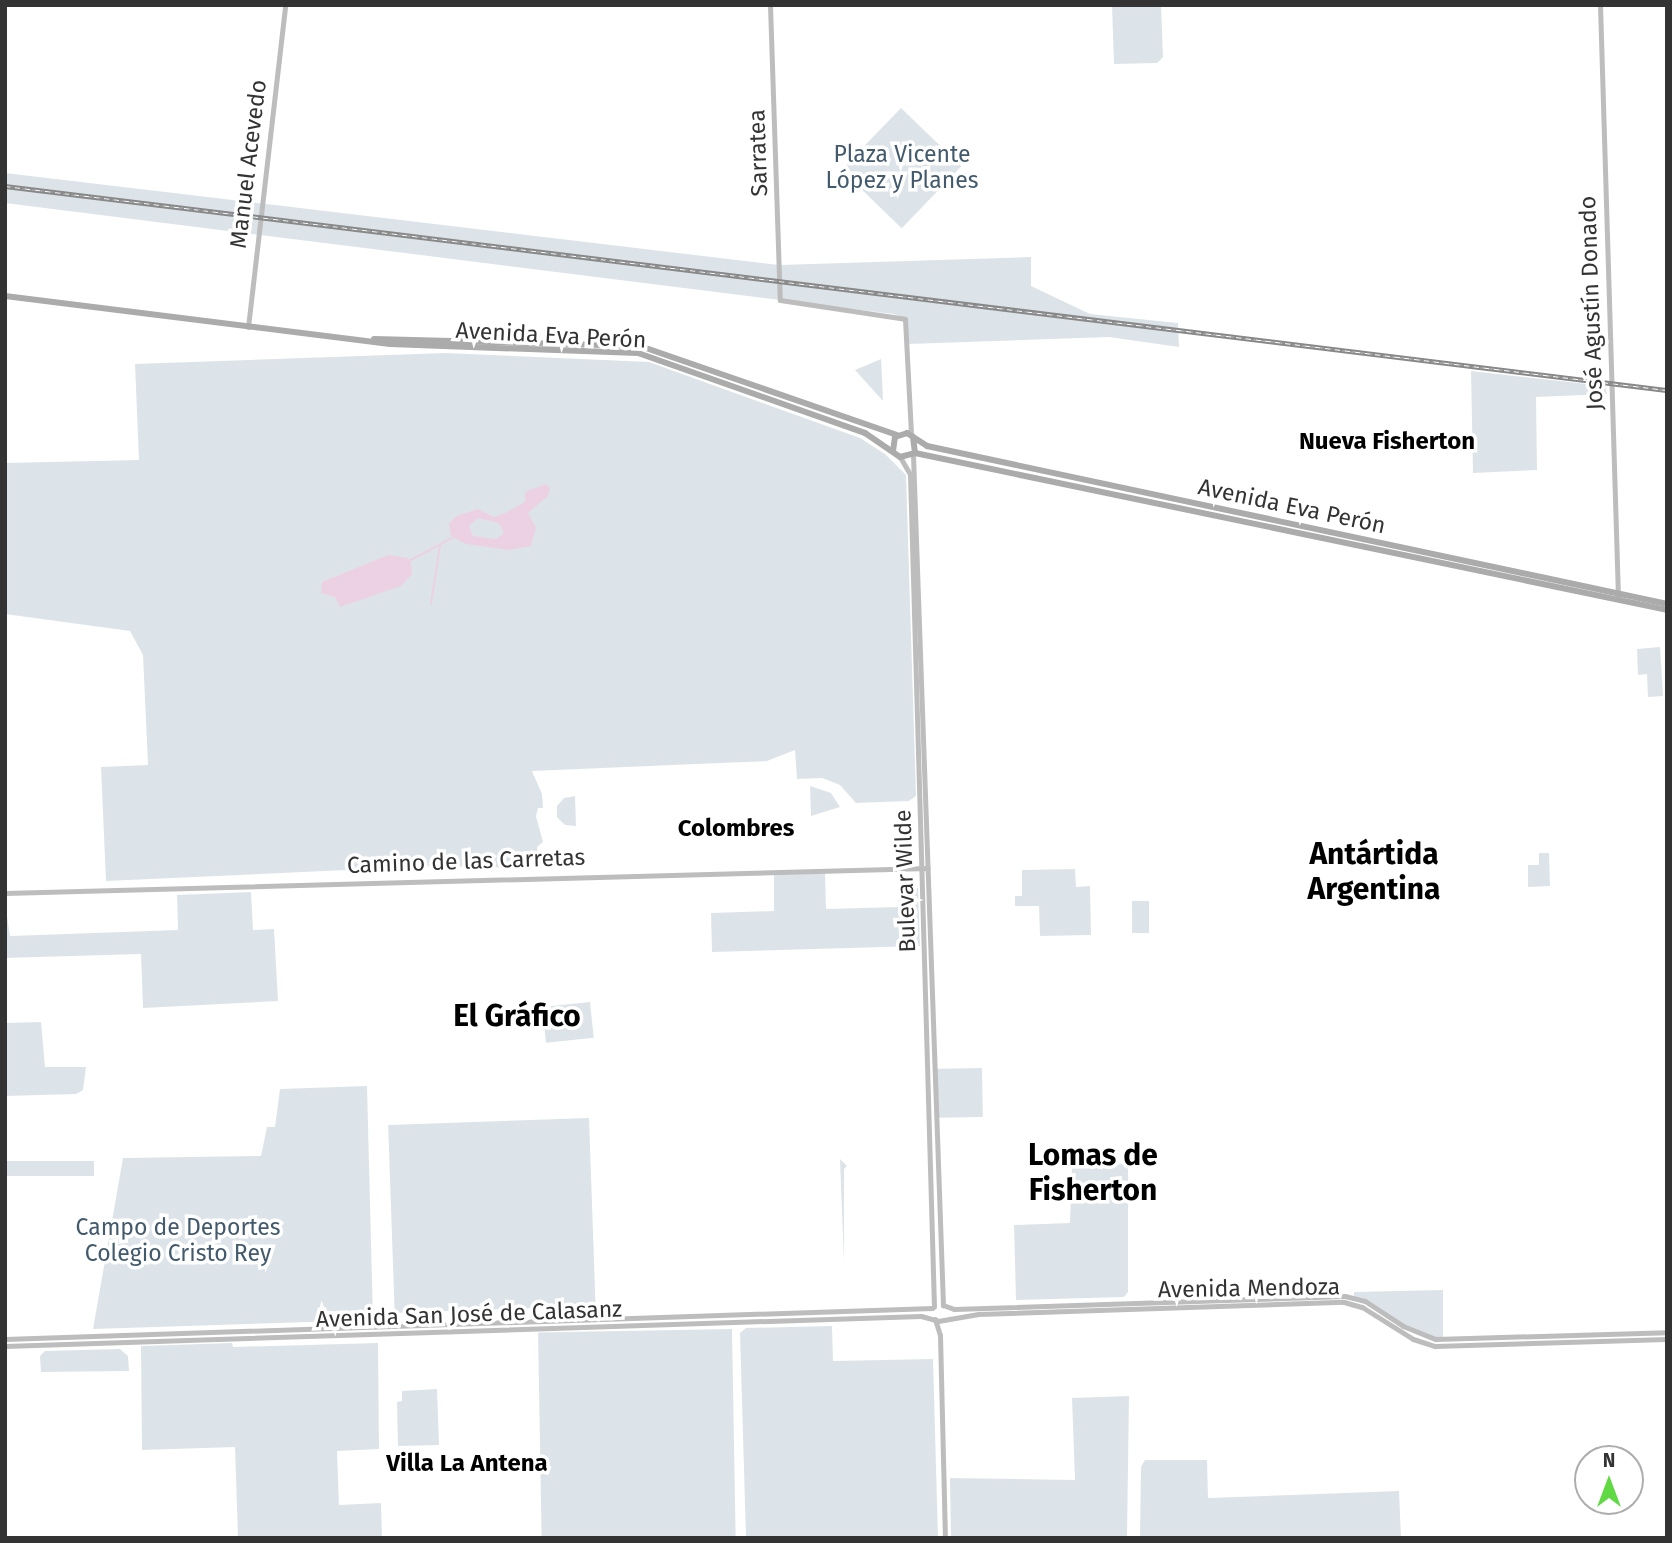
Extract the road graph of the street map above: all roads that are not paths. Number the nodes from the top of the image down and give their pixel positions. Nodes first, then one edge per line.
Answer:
1 (285, 5) edge
2 (770, 5) edge
3 (1600, 5) edge
4 (5, 296) edge
5 (247, 327) junction
6 (355, 339) junction
7 (906, 435) junction
8 (914, 454) junction
9 (897, 455) junction
10 (1618, 596) junction
11 (1667, 604) edge
12 (1667, 610) edge
13 (925, 867) junction
14 (5, 893) edge
15 (933, 1307) junction
16 (944, 1307) junction
17 (946, 1317) junction
18 (934, 1318) junction
19 (608, 1323) junction
20 (1667, 1332) edge
21 (940, 1335) junction
22 (5, 1339) edge
23 (1667, 1339) edge
24 (5, 1346) edge
25 (945, 1538) edge

1 - 5 main road, Manuel Acevedo
2 - 7 main road, Sarratea
3 - 10 main road, José Agustín Donado
4 - 5 main road, Avenida Eva Perón
5 - 6 main road, Avenida Eva Perón
6 - 7 main road, Avenida Eva Perón
6 - 9 main road, Avenida Eva Perón
7 - 8 main road
7 - 9 main road
7 - 10 main road, Avenida Eva Perón
8 - 9 main road
8 - 10 main road, Avenida Eva Perón
8 - 13 main road, Bulevar Wilde
9 - 13 main road, Bulevar Wilde
10 - 11 main road, Avenida Eva Perón
10 - 12 main road, Avenida Eva Perón
13 - 14 main road, Camino de las Carretas
13 - 15 main road, Bulevar Wilde
13 - 16 main road, Bulevar Wilde
15 - 16 main road, Avenida Mendoza
15 - 18 main road
15 - 19 main road, Avenida San José de Calasanz
16 - 17 main road
16 - 20 main road, Avenida Mendoza
17 - 18 main road, Avenida Mendoza
17 - 21 main road
17 - 23 main road, Avenida Mendoza
18 - 19 main road, Avenida San José de Calasanz
18 - 21 main road
19 - 22 main road, Avenida San José de Calasanz
19 - 24 main road, Avenida San José de Calasanz
21 - 25 main road

